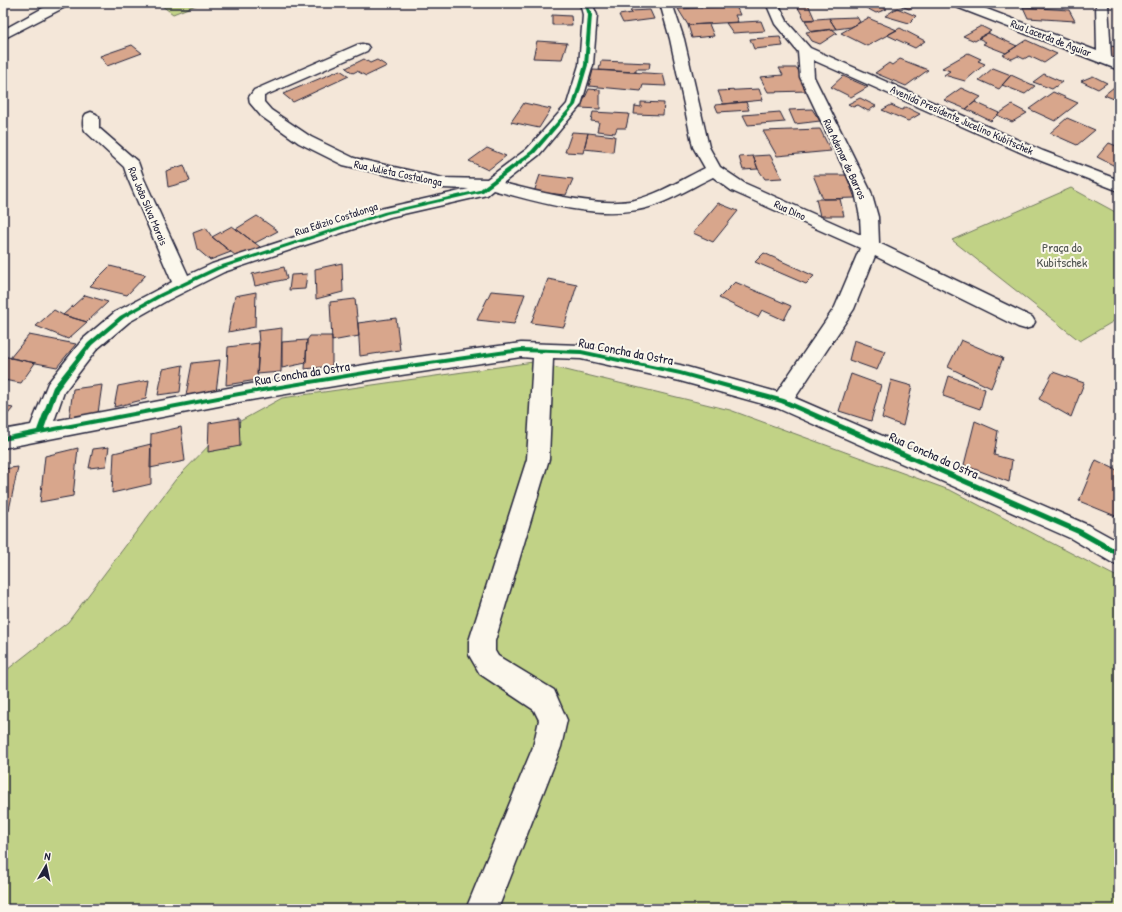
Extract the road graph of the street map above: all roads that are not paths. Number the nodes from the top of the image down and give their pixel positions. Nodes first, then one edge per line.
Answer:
1 (62, 3) edge
2 (586, 3) edge
3 (666, 3) edge
4 (772, 3) edge
5 (959, 3) edge
6 (1102, 3) edge
7 (3, 35) edge
8 (362, 48) dead end
9 (805, 51) junction
10 (1104, 59) junction
11 (1119, 66) edge
12 (91, 117) dead end
13 (714, 170) junction
14 (489, 184) junction
15 (1119, 186) edge
16 (870, 246) junction
17 (183, 285) junction
18 (1025, 322) dead end
19 (542, 350) junction
20 (782, 401) junction
21 (40, 431) junction
22 (3, 439) edge
23 (1119, 554) edge
24 (482, 909) edge

1 - 7 street
2 - 14 street, Rua Edizio Costalonga
3 - 13 street, Rua Dino
4 - 9 street
5 - 10 street, Rua Lacerda de Aguiar
6 - 10 street
8 - 14 street, Rua Julieta Costalonga
9 - 15 street, Avenida Presidente Jucelino Kubitschek
9 - 16 street, Rua Ademar de Barros
10 - 11 street, Rua Lacerda de Aguiar
12 - 17 street, Rua João Silva Morais
13 - 14 street
13 - 16 street, Rua Dino
14 - 17 street, Rua Edizio Costalonga
16 - 18 street, Rua Dino
16 - 20 street, Rua Ademar de Barros
17 - 21 street, Rua Edizio Costalonga
19 - 20 street, Rua Concha da Ostra
19 - 21 street, Rua Concha da Ostra
19 - 24 street
20 - 23 street, Rua Concha da Ostra
21 - 22 street, Rua Concha da Ostra

